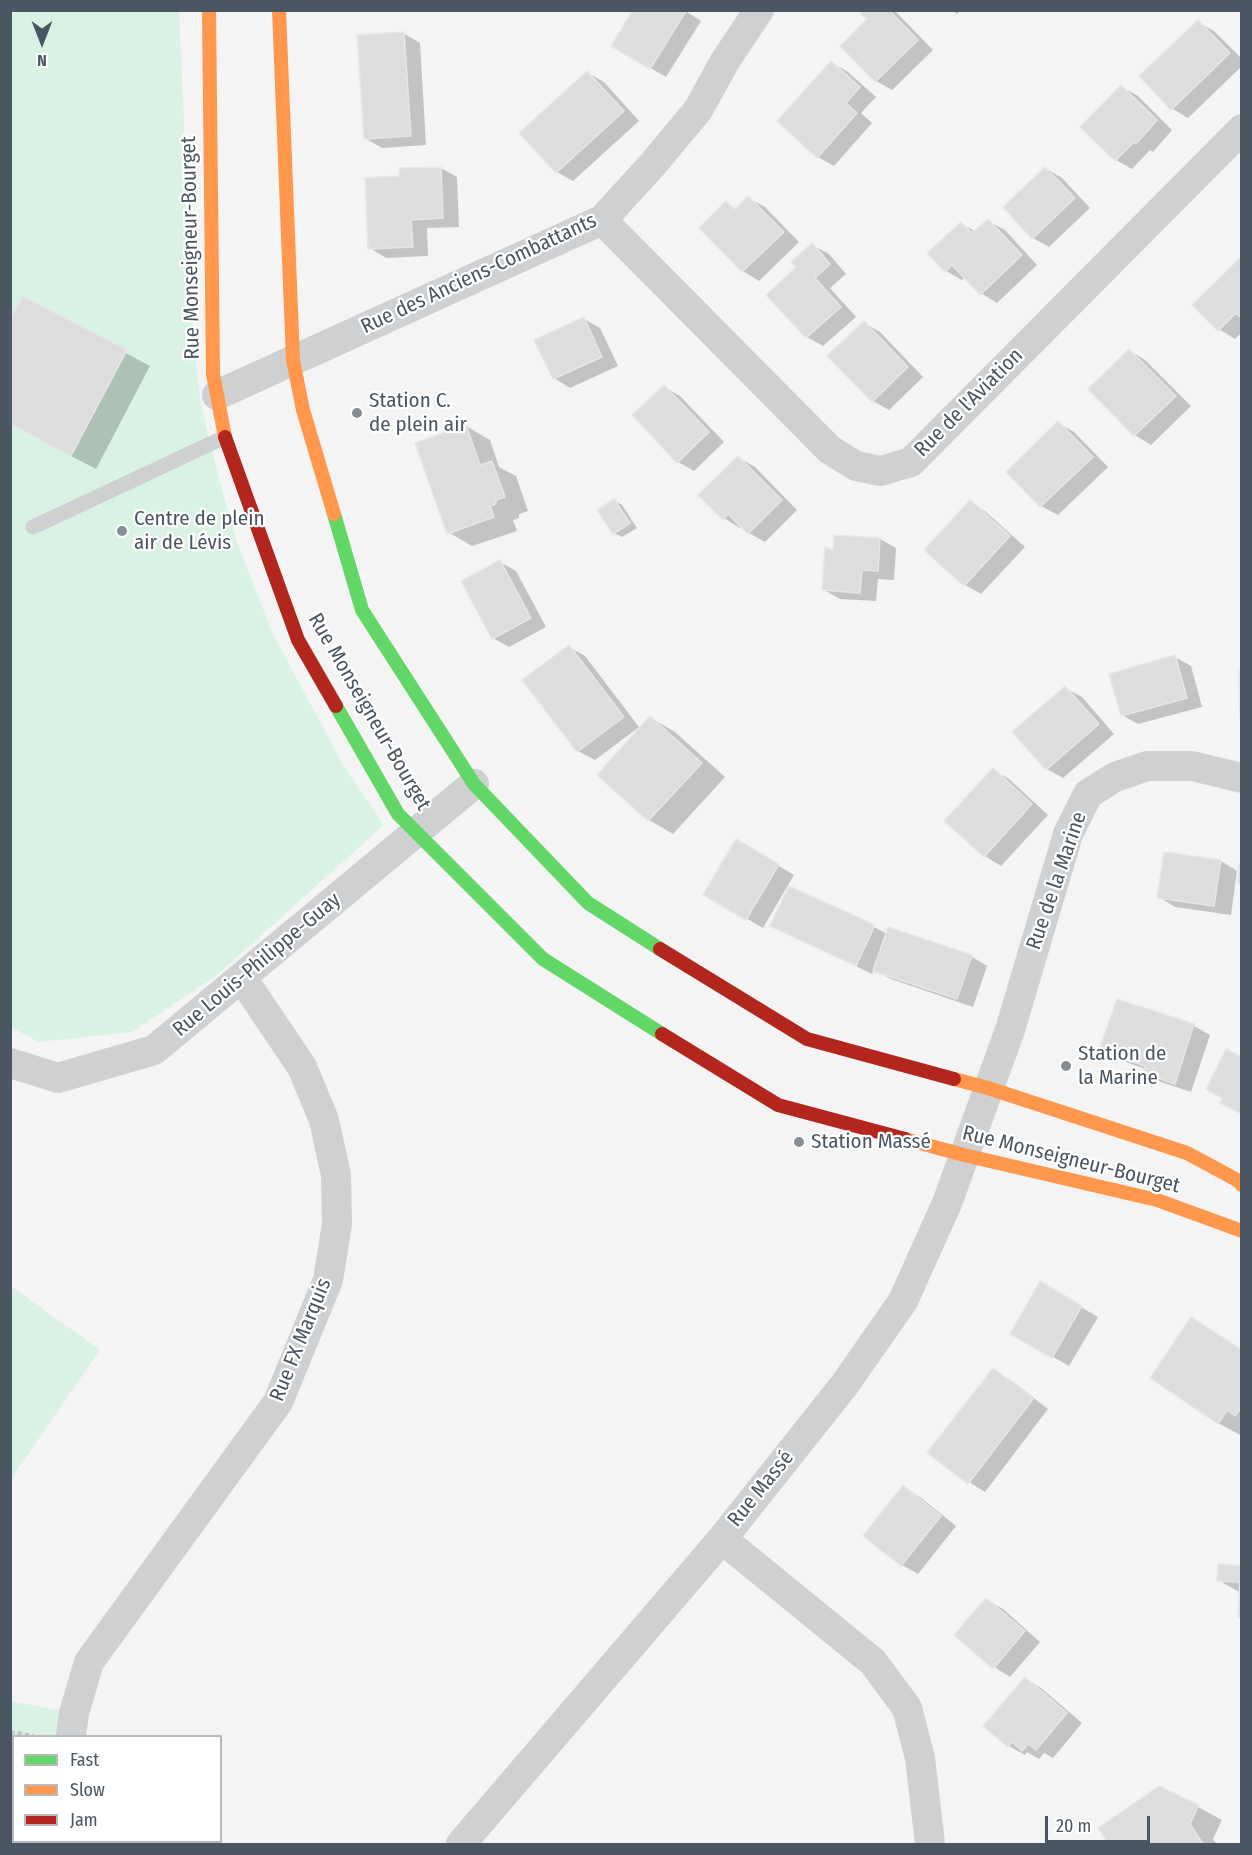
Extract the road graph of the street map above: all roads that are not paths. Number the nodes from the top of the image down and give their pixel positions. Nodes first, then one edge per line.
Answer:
1 (209, 10) edge
2 (279, 10) edge
3 (759, 10) edge
4 (1242, 129) edge
5 (602, 219) junction
6 (293, 360) junction
7 (217, 395) junction
8 (225, 437) junction
9 (33, 526) dead end
10 (1242, 778) edge
11 (474, 784) junction
12 (415, 832) junction
13 (242, 978) junction
14 (10, 1063) edge
15 (988, 1088) junction
16 (964, 1155) junction
17 (1242, 1185) edge
18 (1242, 1231) edge
19 (722, 1539) junction
20 (71, 1735) edge
21 (461, 1845) edge
22 (930, 1845) edge

1 - 7 street, Rue Monseigneur-Bourget
2 - 6 street, Rue Monseigneur-Bourget
3 - 5 street, Rue des Anciens-Combattants
4 - 5 street, Rue de l'Aviation
5 - 6 street, Rue des Anciens-Combattants
6 - 7 street, Rue des Anciens-Combattants
6 - 11 street, Rue Monseigneur-Bourget
7 - 8 street, Rue Monseigneur-Bourget
8 - 9 lane
8 - 12 street, Rue Monseigneur-Bourget
10 - 15 street, Rue de la Marine
11 - 12 street, Rue Louis-Philippe-Guay
11 - 15 street, Rue Monseigneur-Bourget
12 - 13 street, Rue Louis-Philippe-Guay
12 - 16 street, Rue Monseigneur-Bourget
13 - 14 street, Rue Louis-Philippe-Guay
13 - 20 street, Rue FX Marquis
15 - 16 street, Rue Massé
15 - 17 street, Rue Monseigneur-Bourget
16 - 18 street, Rue Monseigneur-Bourget
16 - 19 street, Rue Massé
19 - 21 street, Rue Massé
19 - 22 street

